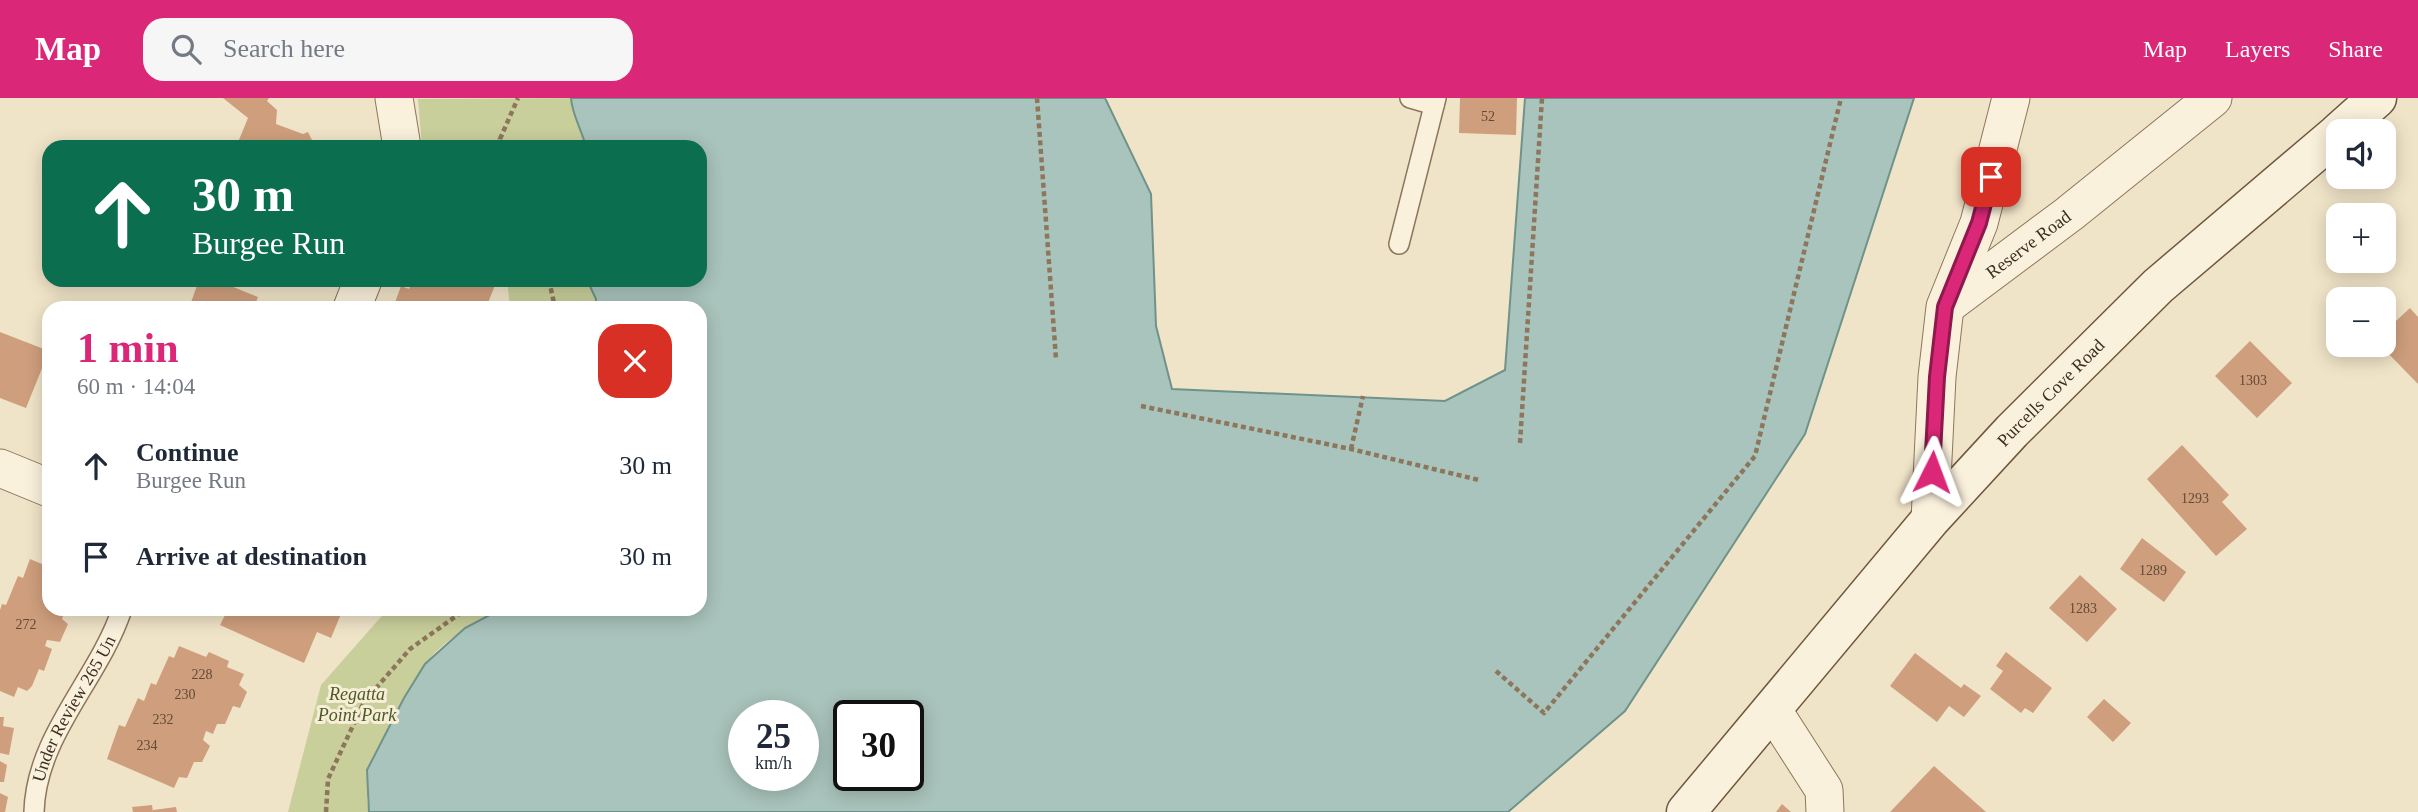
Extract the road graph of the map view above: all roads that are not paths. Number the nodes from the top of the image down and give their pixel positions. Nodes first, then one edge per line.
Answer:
1 (394, 98) edge
2 (1410, 98) edge
3 (2011, 98) edge
4 (2213, 98) edge
5 (2378, 98) edge
6 (1435, 102) edge
7 (2354, 119) edge
8 (401, 140) edge
9 (2326, 143) edge
10 (1399, 244) dead end
11 (1945, 307) junction
12 (0, 468) edge
13 (42, 485) edge
14 (1930, 520) junction
15 (118, 616) edge
16 (1772, 709) junction
17 (34, 812) edge
18 (1686, 812) edge
19 (1825, 812) edge

1 - 8 street
2 - 6 lane
3 - 11 street
4 - 11 street, Reserve Road
5 - 7 main road, Purcells Cove Road
6 - 10 lane
9 - 14 main road, Purcells Cove Road
11 - 14 street
12 - 13 street
14 - 16 main road, Purcells Cove Road
15 - 17 lane, Under Review 265 Un
16 - 18 main road, Purcells Cove Road
16 - 19 street

